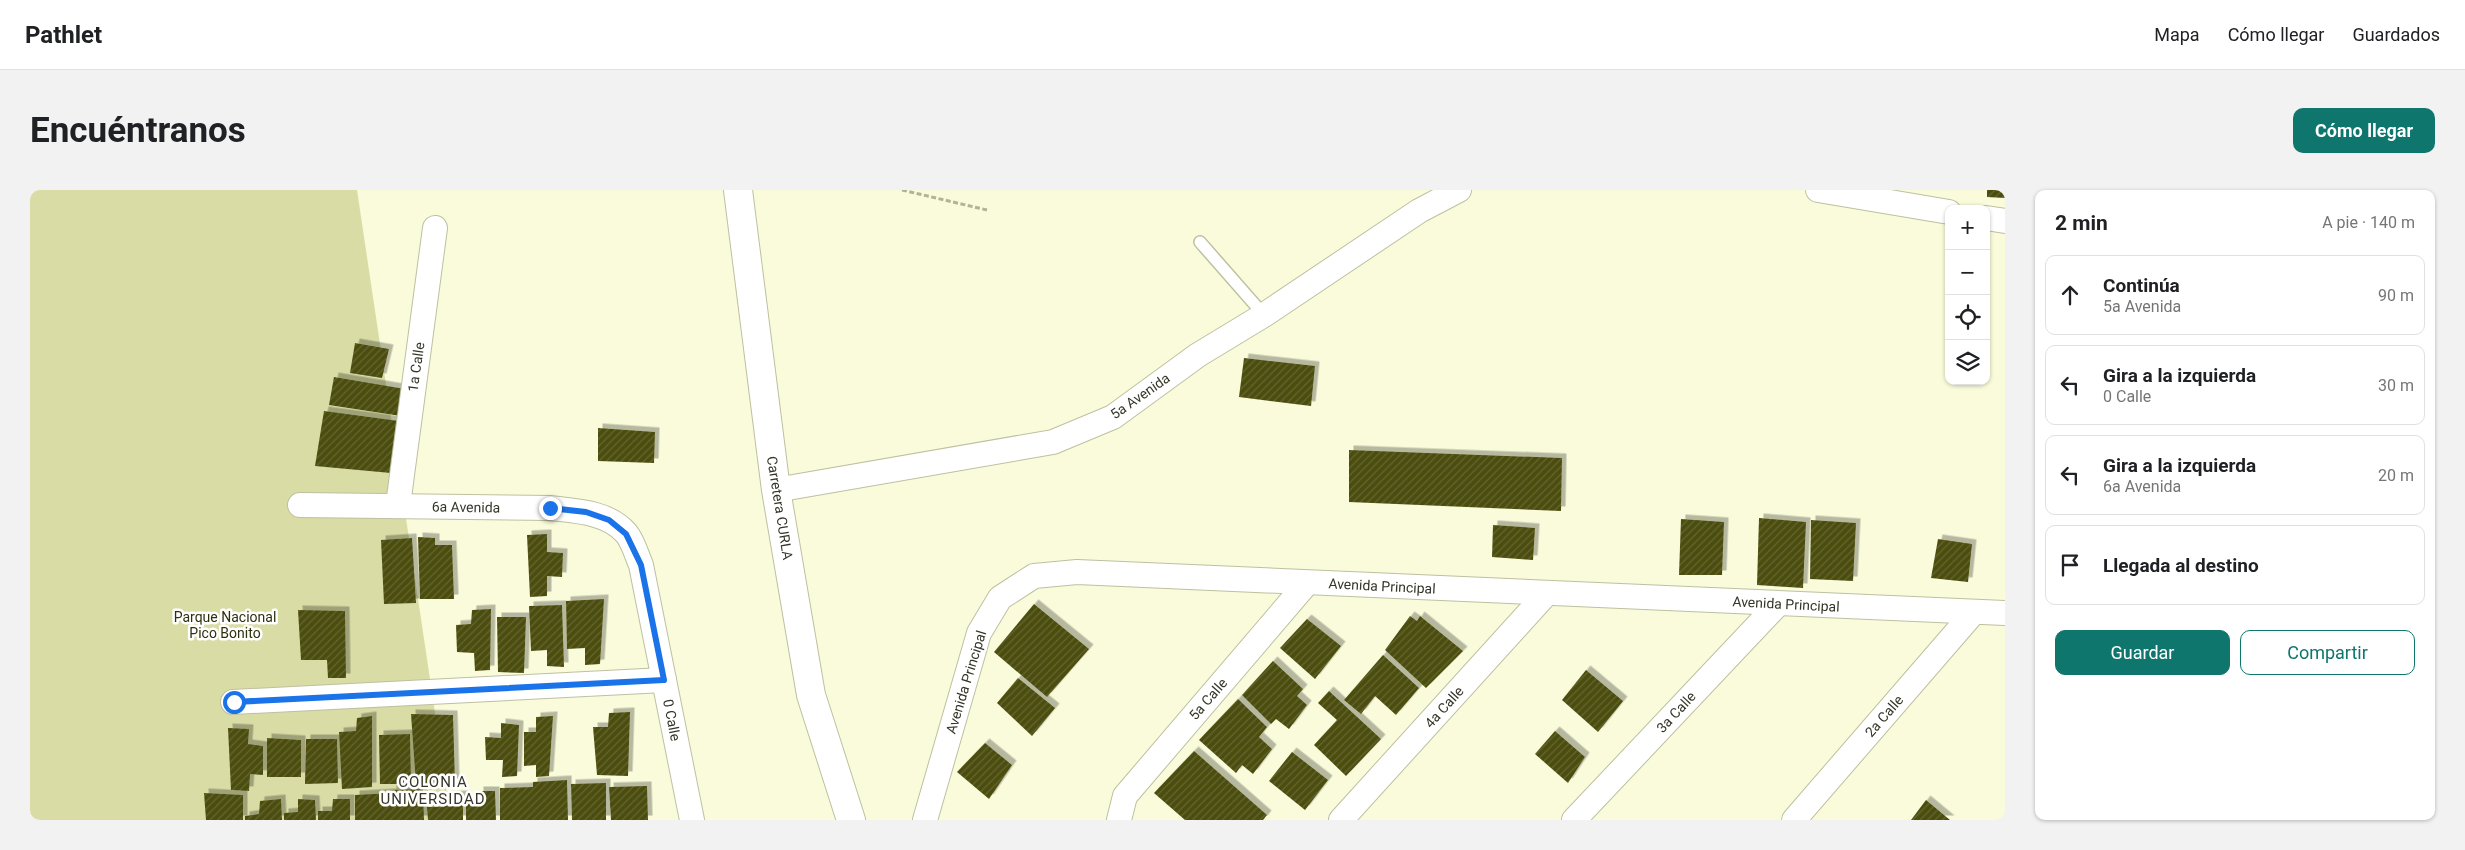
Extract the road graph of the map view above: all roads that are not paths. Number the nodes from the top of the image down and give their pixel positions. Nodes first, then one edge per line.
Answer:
1 (738, 190) edge
2 (1459, 190) edge
3 (1818, 190) edge
4 (1945, 211) edge
5 (1990, 219) edge
6 (2005, 221) edge
7 (435, 228) dead end
8 (1200, 242) dead end
9 (1264, 315) junction
10 (776, 490) junction
11 (300, 505) dead end
12 (398, 505) junction
13 (626, 534) joint
14 (1308, 582) junction
15 (1547, 593) junction
16 (1778, 604) junction
17 (1974, 612) junction
18 (2005, 613) edge
19 (664, 680) junction
20 (234, 702) dead end
21 (692, 820) edge
22 (851, 820) edge
23 (925, 820) edge
24 (1119, 820) edge
25 (1341, 820) edge
26 (1574, 820) edge
27 (1794, 820) edge

1 - 10 main road, Carretera CURLA
2 - 9 street, 5a Avenida
3 - 4 street
5 - 6 street
7 - 12 street, 1a Calle
8 - 9 lane
9 - 10 street, 5a Avenida
10 - 22 main road, Carretera CURLA
11 - 12 street, 6a Avenida
12 - 13 street, 6a Avenida
13 - 19 street, 0 Calle
14 - 15 street, Avenida Principal
14 - 23 street, Avenida Principal
14 - 24 street, 5a Calle
15 - 16 street, Avenida Principal
15 - 25 street, 4a Calle
16 - 17 street, Avenida Principal
16 - 26 street, 3a Calle
17 - 18 street, Avenida Principal
17 - 27 street, 2a Calle
19 - 20 street
19 - 21 street, 0 Calle

